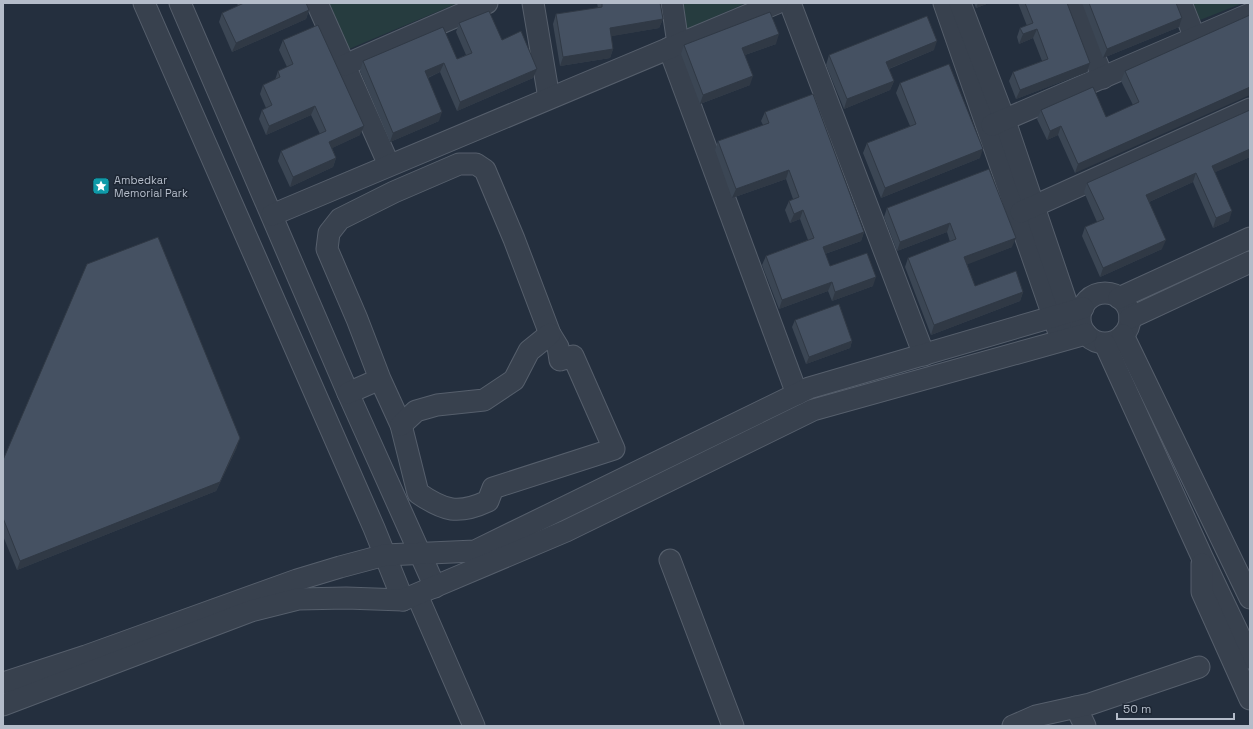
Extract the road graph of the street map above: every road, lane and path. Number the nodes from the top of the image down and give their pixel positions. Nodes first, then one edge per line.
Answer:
1 (144, 3) edge
2 (180, 3) edge
3 (317, 3) edge
4 (487, 3) edge
5 (532, 3) edge
6 (672, 3) edge
7 (777, 3) edge
8 (790, 3) edge
9 (944, 3) edge
10 (960, 3) edge
11 (1073, 3) edge
12 (1181, 3) edge
13 (1250, 14) edge
14 (1195, 38) junction
15 (673, 46) junction
16 (345, 65) junction
17 (1103, 78) junction
18 (549, 98) junction
19 (1250, 110) edge
20 (996, 124) junction
21 (390, 165) junction
22 (1026, 210) junction
23 (272, 215) junction
24 (1250, 238) edge
25 (1250, 262) edge
26 (1118, 298) junction
27 (1069, 313) junction
28 (1120, 332) junction
29 (550, 334) junction
30 (1075, 336) junction
31 (924, 355) junction
32 (380, 379) junction
33 (348, 393) junction
34 (797, 394) junction
35 (401, 425) junction
36 (1224, 544) junction
37 (420, 554) junction
38 (385, 556) junction
39 (1202, 557) junction
40 (670, 560) dead end
41 (1250, 566) edge
42 (418, 594) junction
43 (1250, 598) edge
44 (1250, 658) edge
45 (1199, 667) dead end
46 (3, 683) edge
47 (1250, 699) edge
48 (3, 705) edge
49 (1076, 707) junction
50 (474, 726) edge
51 (733, 726) edge
52 (1013, 726) edge
53 (1085, 726) edge

1 - 38 street
2 - 23 street
3 - 16 street
4 - 16 street
5 - 18 street
6 - 15 street
7 - 15 street
8 - 31 street
9 - 20 street
10 - 20 street
11 - 17 street
12 - 14 street
13 - 14 street
14 - 17 street
15 - 18 street
15 - 34 street
16 - 21 street
17 - 20 street
18 - 21 street
19 - 22 street
20 - 22 street
21 - 23 street
22 - 27 street
23 - 33 street
24 - 26 street
25 - 28 street
26 - 27 street
26 - 28 street
27 - 30 street
27 - 30 street
27 - 31 street
28 - 30 street
28 - 36 street
28 - 39 street
29 - 32 street
29 - 35 street
29 - 35 street
30 - 42 street
31 - 34 street
32 - 33 street
32 - 35 street
33 - 37 street
34 - 37 street
36 - 41 street
36 - 43 street
37 - 38 street
37 - 42 street
38 - 42 street
38 - 46 street
39 - 44 street
39 - 47 street
40 - 51 street
42 - 48 street
42 - 50 street
45 - 49 street
49 - 52 street
49 - 53 street

